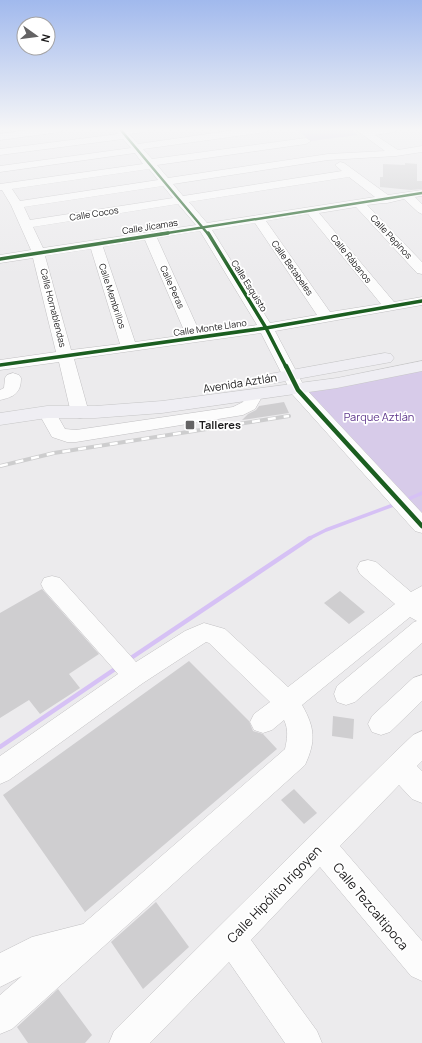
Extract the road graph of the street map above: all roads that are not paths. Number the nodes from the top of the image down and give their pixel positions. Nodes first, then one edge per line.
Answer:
1 (62, 178) edge
2 (161, 178) edge
3 (187, 178) edge
4 (322, 178) edge
5 (357, 178) edge
6 (164, 181) junction
7 (3, 187) edge
8 (422, 193) edge
9 (407, 196) junction
10 (181, 200) junction
11 (387, 200) junction
12 (360, 204) junction
13 (17, 205) junction
14 (422, 210) edge
15 (311, 211) junction
16 (258, 218) junction
17 (26, 224) junction
18 (204, 226) junction
19 (149, 235) junction
20 (96, 243) junction
21 (38, 252) junction
22 (0, 258) edge
23 (422, 270) edge
24 (422, 301) edge
25 (390, 306) junction
26 (327, 318) junction
27 (266, 328) junction
28 (195, 339) junction
29 (129, 348) junction
30 (422, 351) edge
31 (65, 357) junction
32 (0, 365) edge
33 (422, 366) edge
34 (13, 378) dead end
35 (294, 382) junction
36 (0, 395) edge
37 (256, 395) junction
38 (162, 407) junction
39 (79, 410) junction
40 (53, 412) junction
41 (0, 419) edge
42 (422, 526) edge
43 (368, 568) dead end
44 (52, 584) dead end
45 (418, 604) edge
46 (422, 629) edge
47 (126, 668) junction
48 (422, 685) edge
49 (346, 694) dead end
50 (287, 702) junction
51 (263, 722) dead end
52 (381, 724) dead end
53 (422, 743) edge
54 (398, 766) junction
55 (0, 771) edge
56 (422, 790) edge
57 (321, 846) junction
58 (88, 938) junction
59 (232, 938) junction
60 (422, 965) edge
61 (0, 971) edge
62 (0, 1017) edge
63 (126, 1043) edge
64 (305, 1043) edge

1 - 7 street
2 - 6 street, Calle Esquisto
3 - 6 street
4 - 10 street, Calle Cocos
5 - 11 street
6 - 10 street, Calle Esquisto
6 - 13 street
7 - 13 street, Calle Hornablendas
8 - 9 street, Calle Jícamas
9 - 11 street, Calle Jícamas
9 - 14 street
10 - 17 street, Calle Cocos
10 - 18 street, Calle Esquisto
11 - 12 street, Calle Jícamas
12 - 15 street, Calle Jícamas
12 - 23 street, Calle Pepinos
13 - 17 street, Calle Hornablendas
15 - 16 street, Calle Jícamas
15 - 25 street, Calle Rábanos
16 - 18 street, Calle Jícamas
16 - 26 street, Calle Betabeles
17 - 21 street, Calle Hornablendas
18 - 19 street, Calle Jícamas
18 - 27 street, Calle Esquisto
19 - 20 street, Calle Jícamas
19 - 28 street, Calle Peras
20 - 21 street, Calle Jícamas
20 - 29 street, Calle Membrillos
21 - 22 street, Calle Jícamas
21 - 31 street, Calle Hornablendas
24 - 25 street, Calle Monte Llano
25 - 26 street, Calle Monte Llano
26 - 27 street, Calle Monte Llano
27 - 28 street, Calle Monte Llano
27 - 35 street, Calle Esquisto
28 - 29 street, Calle Monte Llano
29 - 31 street, Calle Monte Llano
30 - 35 main road, Avenida Aztlán
31 - 32 street, Calle Monte Llano
31 - 39 street, Calle Hornablendas
33 - 35 main road, Avenida Aztlán
34 - 36 street
35 - 37 main road, Avenida Aztlán
35 - 38 main road
35 - 39 main road, Avenida Aztlán
35 - 42 street, Calle Esquisto
37 - 38 main road, Avenida Aztlán
37 - 40 street
38 - 39 main road, Avenida Aztlán
39 - 40 main road, Avenida Aztlán
40 - 41 main road, Avenida Aztlán
43 - 45 street
44 - 47 street
45 - 50 street
46 - 49 street
47 - 50 street
47 - 55 street
48 - 52 street
50 - 51 street
50 - 58 street
53 - 54 street, Calle Hipólito Irigoyen
54 - 56 street
54 - 57 street, Calle Hipólito Irigoyen
57 - 59 street, Calle Hipólito Irigoyen
57 - 60 street, Calle Tezcaltipoca
58 - 61 street
58 - 62 street
59 - 63 street, Calle Hipólito Irigoyen
59 - 64 street

